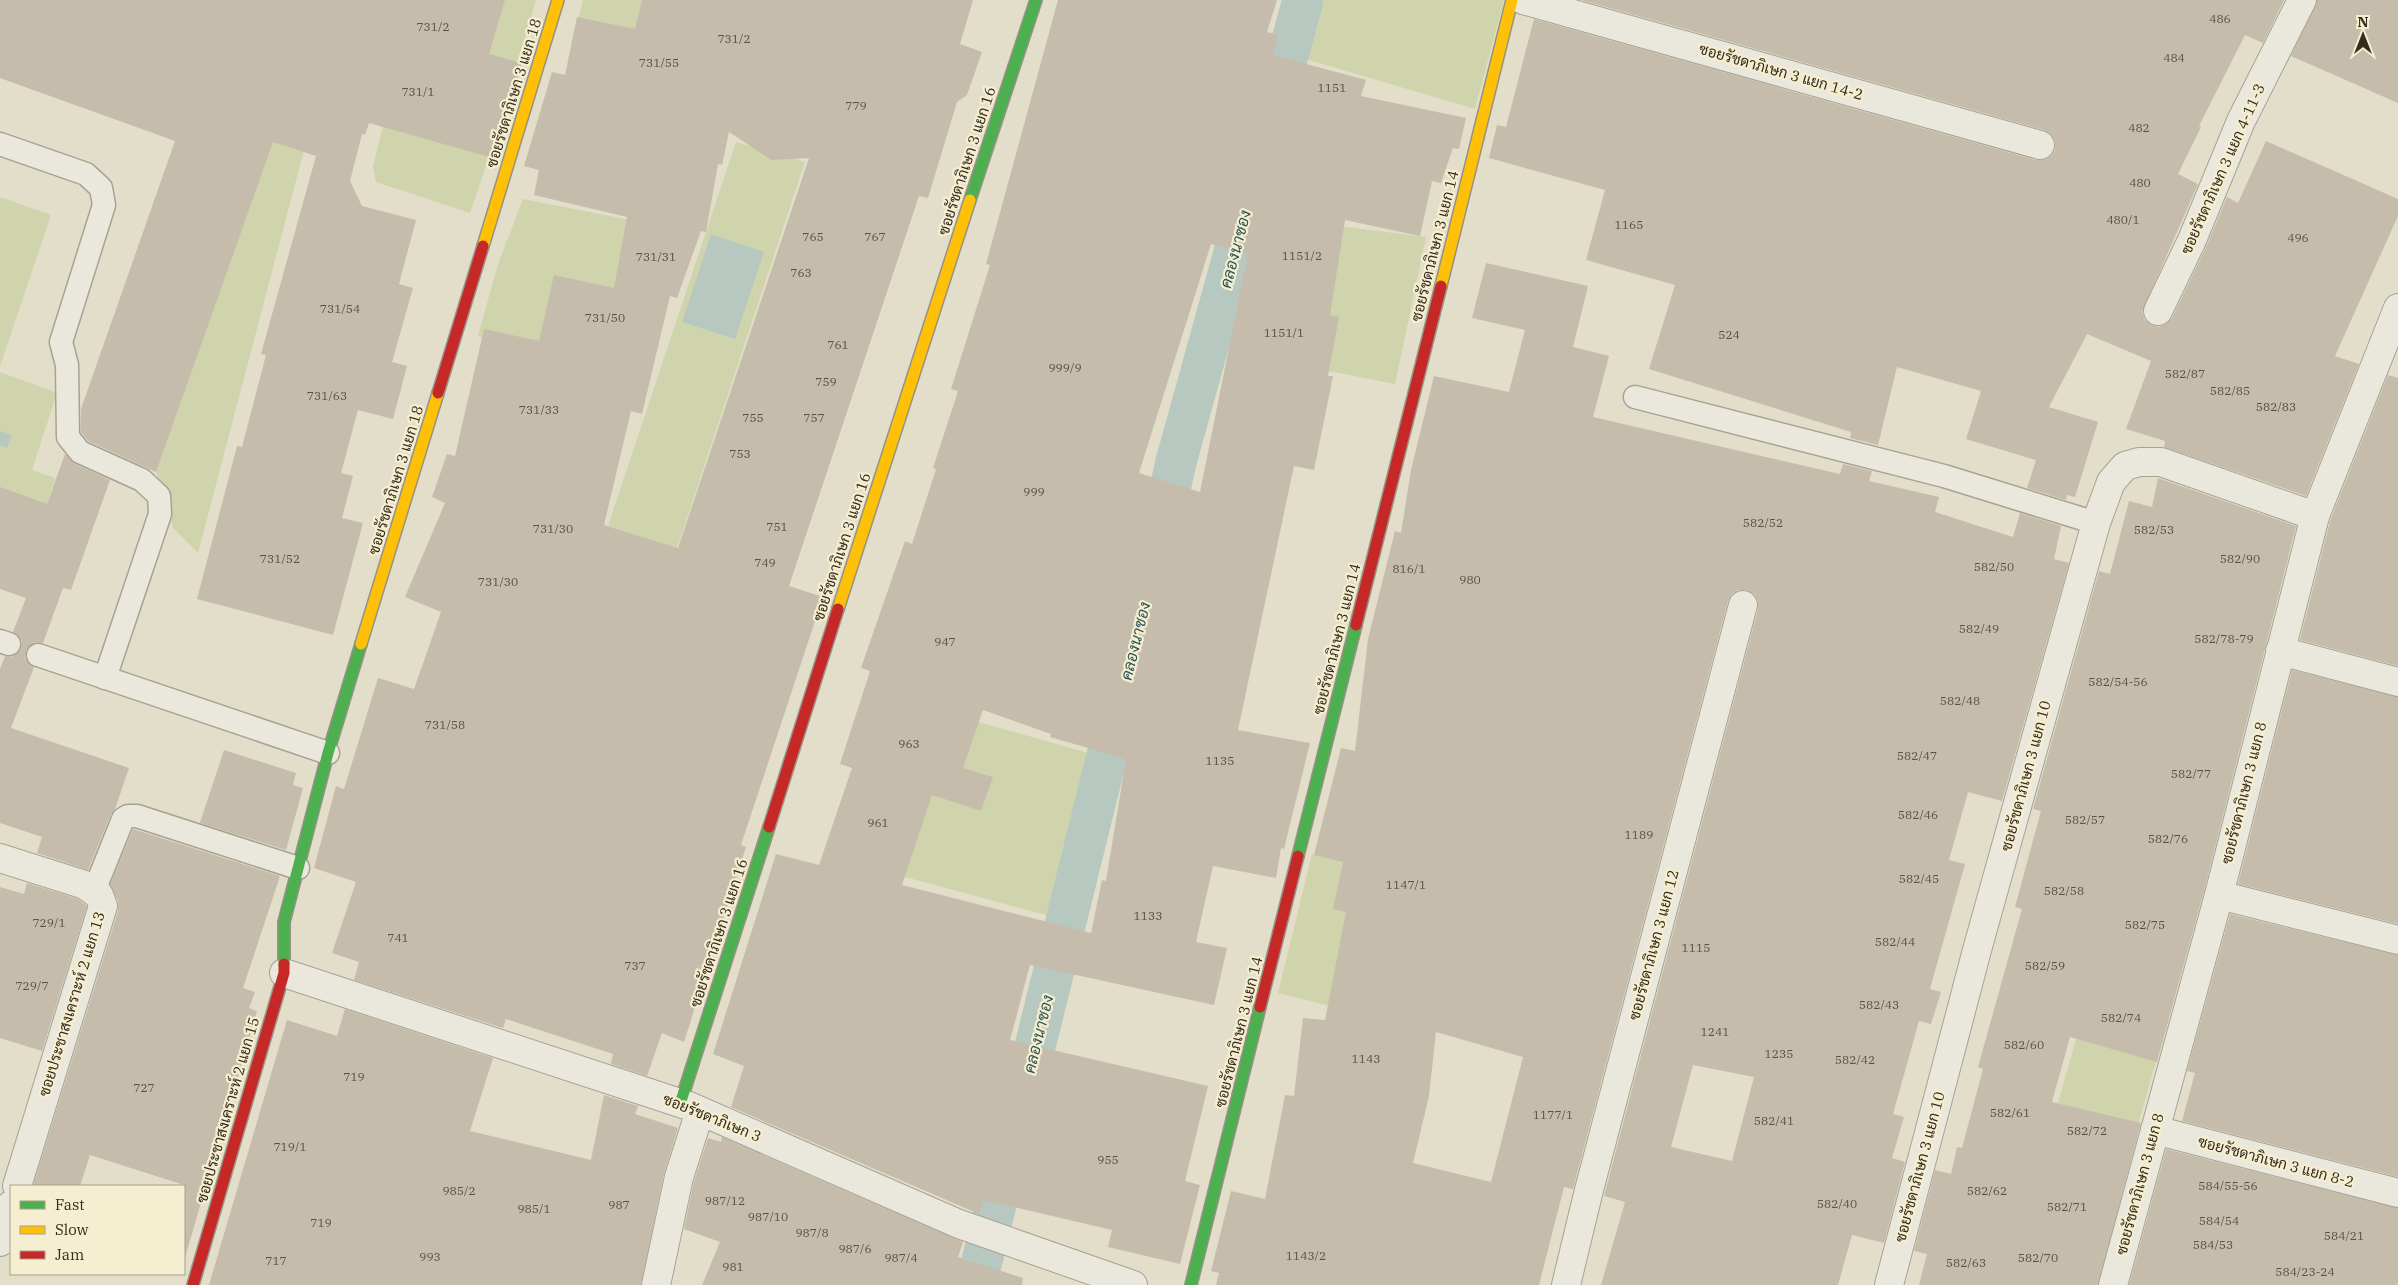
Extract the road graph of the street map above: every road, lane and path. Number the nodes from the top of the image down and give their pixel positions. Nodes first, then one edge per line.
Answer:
1 (558, 0) edge
2 (1036, 0) edge
3 (1512, 0) edge
4 (1523, 0) edge
5 (2302, 0) edge
6 (0, 144) edge
7 (2040, 145) dead end
8 (2398, 308) edge
9 (2158, 312) dead end
10 (1635, 397) dead end
11 (2315, 516) junction
12 (2096, 523) junction
13 (1743, 605) dead end
14 (2280, 651) junction
15 (38, 655) dead end
16 (105, 678) junction
17 (2398, 682) edge
18 (328, 753) junction
19 (0, 858) edge
20 (298, 868) junction
21 (94, 891) junction
22 (2219, 895) junction
23 (2398, 940) edge
24 (284, 973) junction
25 (690, 1107) junction
26 (2155, 1130) junction
27 (17, 1185) edge
28 (2398, 1193) edge
29 (10, 1207) edge
30 (0, 1242) edge
31 (193, 1285) edge
32 (656, 1285) edge
33 (1133, 1285) edge
34 (1191, 1285) edge
35 (1566, 1285) edge
36 (1889, 1285) edge
37 (2113, 1285) edge

1 - 18 street, ซอยรัชดาภิเษก 3 แยก 18
2 - 25 street, ซอยรัชดาภิเษก 3 แยก 16
3 - 34 street, ซอยรัชดาภิเษก 3 แยก 14
4 - 7 street, ซอยรัชดาภิเษก 3 แยก 14-2
5 - 9 street, ซอยรัชดาภิเษก 3 แยก 4-11-3
6 - 16 lane
8 - 11 street, ซอยรัชดาภิเษก 3 แยก 8
10 - 12 lane
11 - 12 street, ซอยรัชดาภิเษก 3 แยก 10
11 - 14 street, ซอยรัชดาภิเษก 3 แยก 8
12 - 36 street, ซอยรัชดาภิเษก 3 แยก 10
13 - 35 street, ซอยรัชดาภิเษก 3 แยก 12
14 - 17 street
14 - 22 street, ซอยรัชดาภิเษก 3 แยก 8
15 - 16 lane
16 - 18 lane
18 - 20 street, ซอยรัชดาภิเษก 3 แยก 18
19 - 21 street, ซอยประชาสงเคราะห์ 2 แยก 13
20 - 21 lane
20 - 24 street, ซอยรัชดาภิเษก 3 แยก 18
21 - 27 street, ซอยประชาสงเคราะห์ 2 แยก 13
22 - 23 street
22 - 26 street, ซอยรัชดาภิเษก 3 แยก 8
24 - 25 street, ซอยรัชดาภิเษก 3
24 - 31 street, ซอยประชาสงเคราะห์ 2 แยก 15
25 - 32 street
25 - 33 street, ซอยรัชดาภิเษก 3
26 - 28 street, ซอยรัชดาภิเษก 3 แยก 8-2
26 - 37 street, ซอยรัชดาภิเษก 3 แยก 8
29 - 30 street

